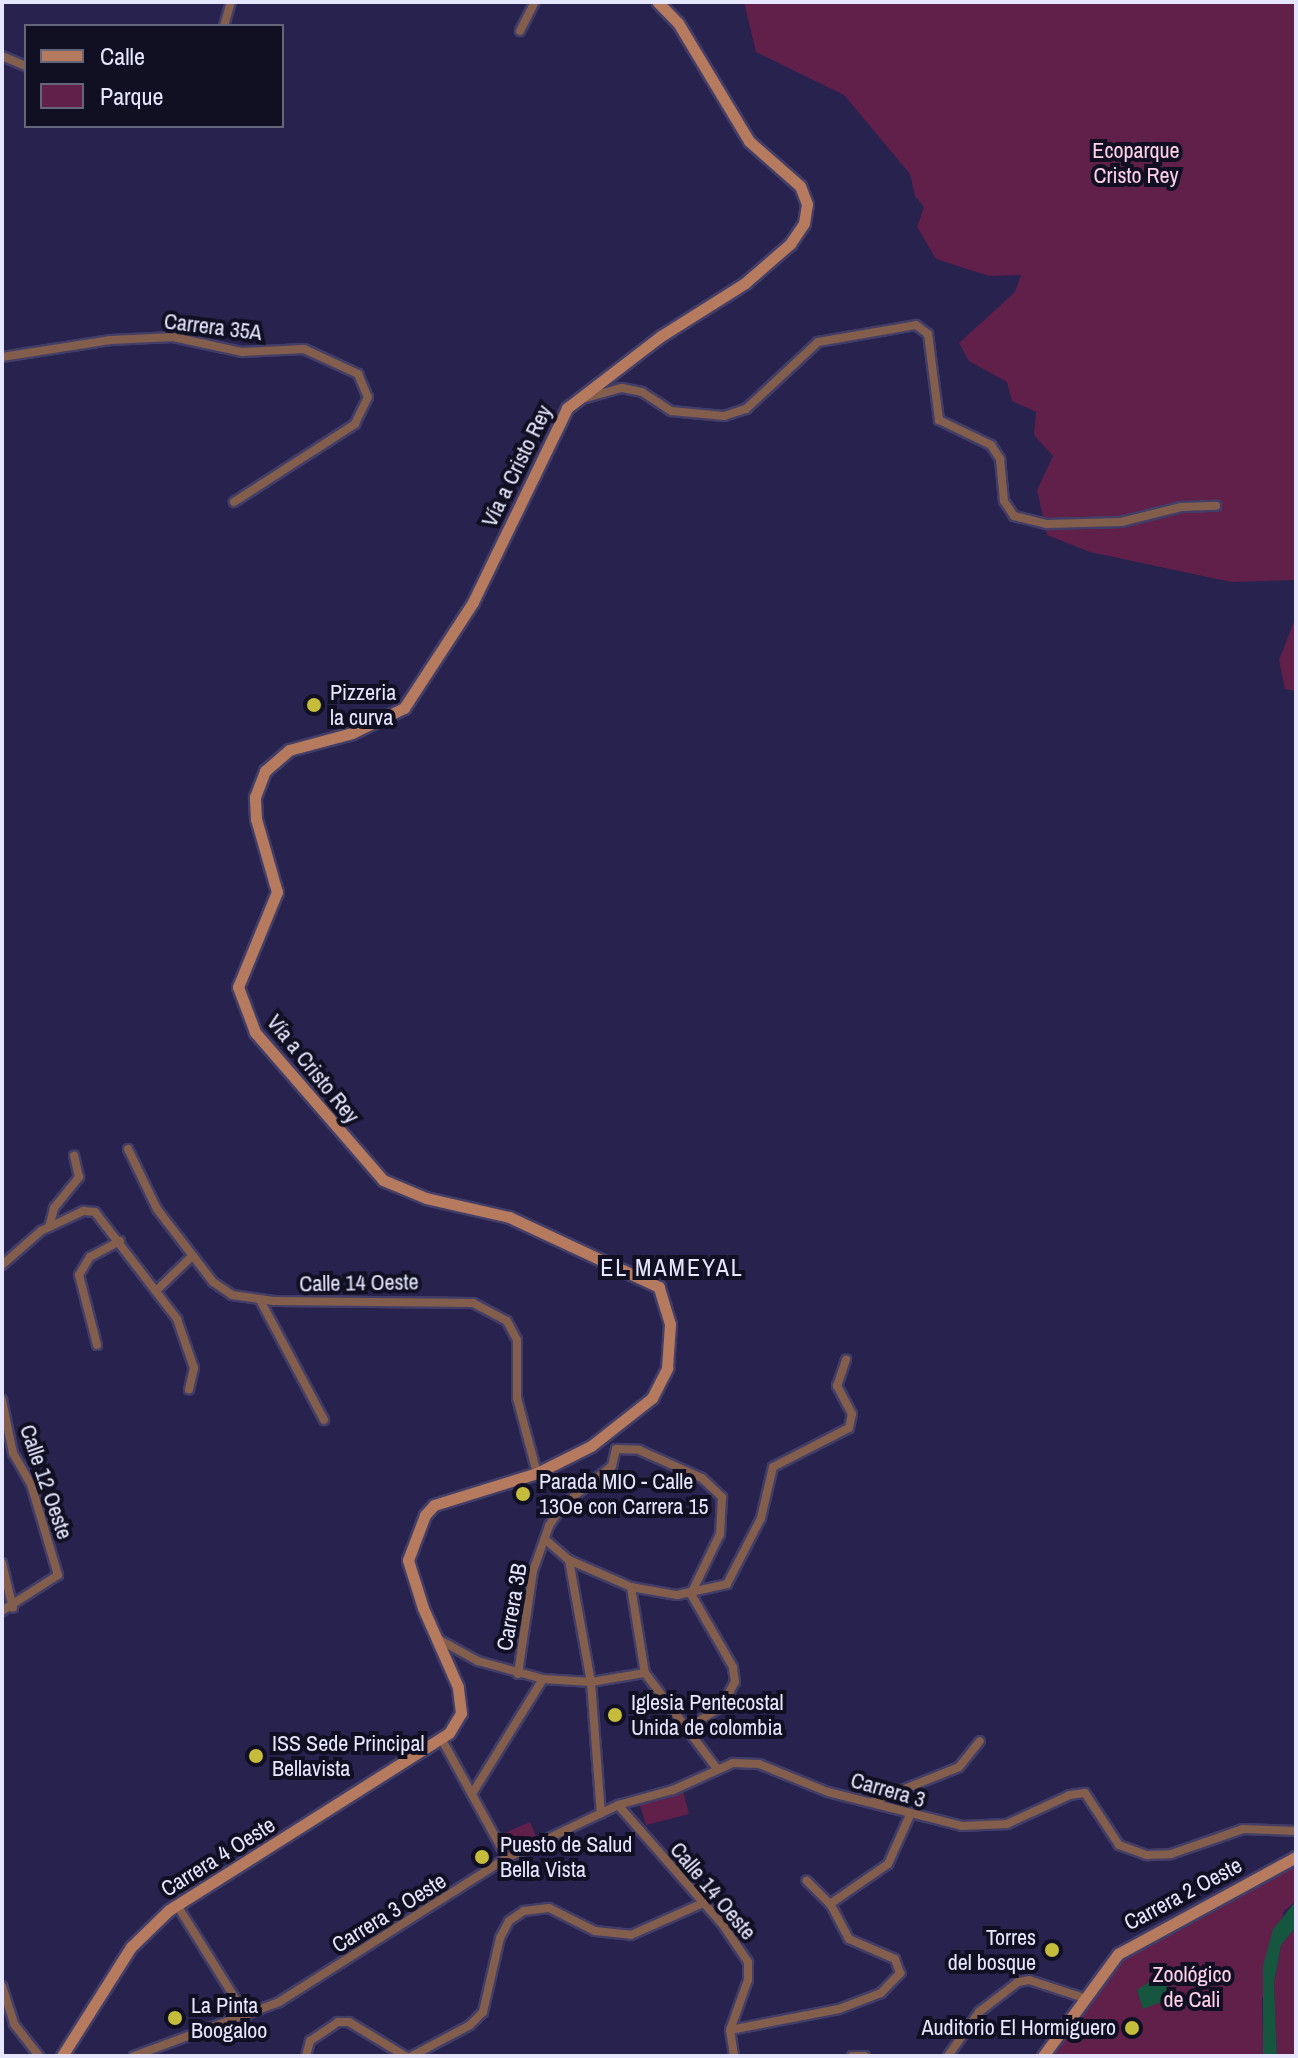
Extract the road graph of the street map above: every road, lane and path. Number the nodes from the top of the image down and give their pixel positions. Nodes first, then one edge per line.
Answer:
1 (231, 2) edge
2 (535, 2) edge
3 (658, 2) edge
4 (225, 24) edge
5 (520, 31) dead end
6 (2, 56) edge
7 (24, 65) edge
8 (2, 357) edge
9 (569, 406) junction
10 (234, 502) dead end
11 (1216, 506) dead end
12 (128, 1149) dead end
13 (74, 1156) dead end
14 (49, 1227) junction
15 (120, 1241) junction
16 (192, 1256) junction
17 (2, 1265) edge
18 (158, 1289) junction
19 (260, 1300) junction
20 (97, 1345) dead end
21 (846, 1360) dead end
22 (189, 1389) dead end
23 (2, 1400) edge
24 (324, 1420) dead end
25 (604, 1438) junction
26 (616, 1449) junction
27 (537, 1473) junction
28 (547, 1541) junction
29 (569, 1560) junction
30 (2, 1563) edge
31 (631, 1587) junction
32 (691, 1594) junction
33 (13, 1608) junction
34 (2, 1611) edge
35 (438, 1639) junction
36 (645, 1673) junction
37 (518, 1674) junction
38 (543, 1679) junction
39 (591, 1682) junction
40 (688, 1728) junction
41 (442, 1740) junction
42 (980, 1741) dead end
43 (748, 1762) joint
44 (717, 1769) junction
45 (472, 1794) junction
46 (872, 1803) junction
47 (618, 1805) junction
48 (601, 1814) junction
49 (910, 1815) junction
50 (1296, 1831) edge
51 (1296, 1857) edge
52 (507, 1858) junction
53 (807, 1881) dead end
54 (701, 1904) junction
55 (830, 1904) junction
56 (177, 1905) junction
57 (2, 1986) edge
58 (1084, 1998) junction
59 (246, 2016) junction
60 (730, 2030) junction
61 (39, 2056) edge
62 (62, 2056) edge
63 (134, 2056) edge
64 (306, 2056) edge
65 (405, 2056) edge
66 (412, 2056) edge
67 (734, 2056) edge
68 (852, 2056) edge
69 (865, 2056) edge
70 (948, 2056) edge
71 (1043, 2056) edge

1 - 4 street
2 - 5 street
3 - 9 street, Vía a Cristo Rey
6 - 7 street
8 - 10 street, Carrera 35A
9 - 11 street
9 - 25 street, Vía a Cristo Rey
12 - 16 street, Calle 14 Oeste
13 - 14 street
14 - 15 street
14 - 17 street
15 - 18 street
15 - 20 street
16 - 18 street
16 - 19 street, Calle 14 Oeste
18 - 22 street
19 - 24 street
19 - 27 street, Calle 14 Oeste
21 - 32 street
23 - 33 street, Calle 12 Oeste
25 - 26 street
25 - 27 street, Vía a Cristo Rey
26 - 28 street, Carrera 3B
26 - 32 street
27 - 35 street, Vía a Cristo Rey
28 - 29 street
28 - 37 street, Carrera 3B
29 - 31 street
29 - 39 street
30 - 33 street
31 - 32 street
31 - 36 street
32 - 40 street
33 - 34 street
35 - 37 street
35 - 41 street, Vía a Cristo Rey
36 - 39 street
36 - 40 street
37 - 38 street
38 - 39 street
38 - 45 street
39 - 48 street
40 - 44 street
41 - 45 street
41 - 56 street, Carrera 4 Oeste
42 - 46 street
43 - 44 street, Carrera 3 Oeste
43 - 46 street, Carrera 3
44 - 47 street, Carrera 3 Oeste
45 - 52 street
46 - 49 street, Carrera 3
47 - 48 street, Carrera 3 Oeste
47 - 54 street, Calle 14 Oeste
48 - 52 street, Carrera 3 Oeste
49 - 50 street, Carrera 3
49 - 55 street
51 - 58 street, Carrera 2 Oeste
52 - 59 street, Carrera 3 Oeste
53 - 55 street
54 - 60 street, Calle 14 Oeste
54 - 66 street
55 - 60 street
56 - 59 street
56 - 62 street, Carrera 4 Oeste
57 - 61 street
58 - 70 street
58 - 71 street, Carrera 2 Oeste
59 - 63 street, Carrera 3 Oeste
60 - 67 street, Calle 14 Oeste
64 - 65 street
68 - 69 street

